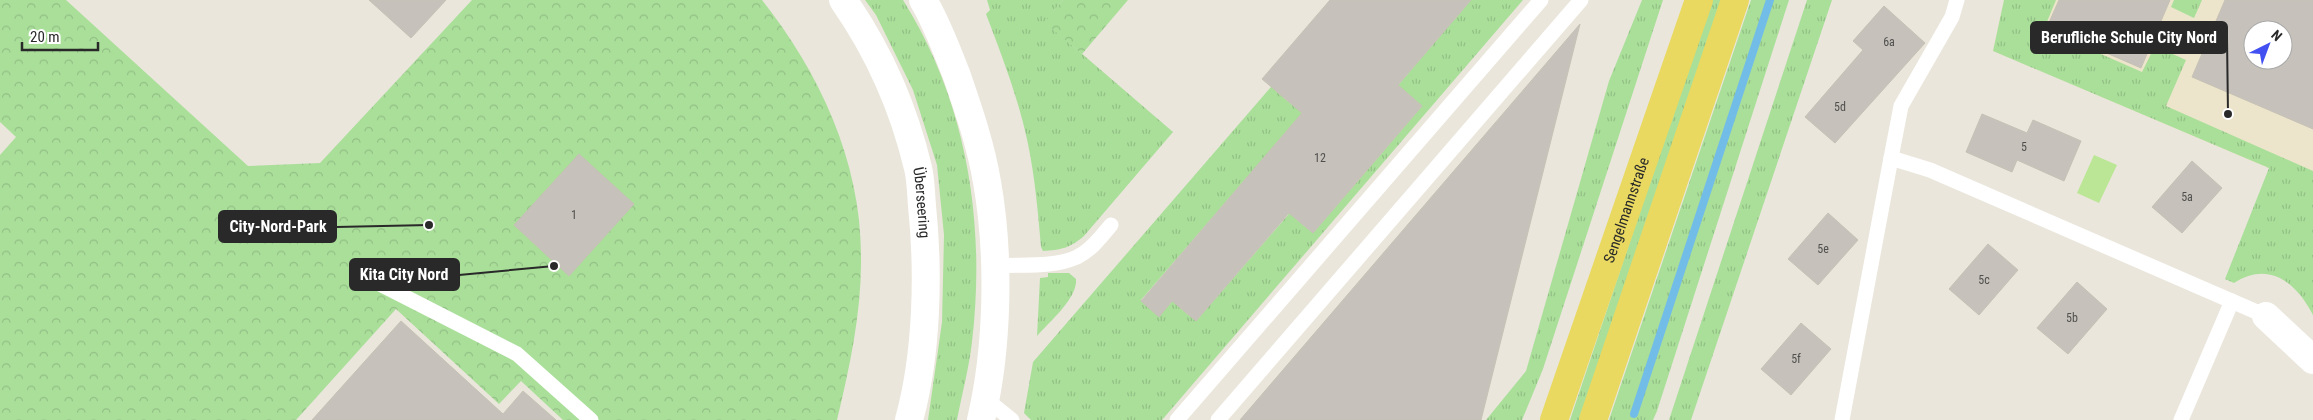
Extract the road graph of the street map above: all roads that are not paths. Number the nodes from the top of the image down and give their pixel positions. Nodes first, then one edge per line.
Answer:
1 (843, 0) edge
2 (923, 0) edge
3 (1541, 0) edge
4 (1581, 0) edge
5 (1699, 0) edge
6 (1736, 0) edge
7 (1957, 0) edge
8 (1892, 158) junction
9 (1111, 225) dead end
10 (995, 266) junction
11 (378, 283) dead end
12 (2232, 301) junction
13 (2266, 316) joint
14 (2313, 360) edge
15 (983, 410) edge
16 (591, 420) edge
17 (909, 420) edge
18 (1012, 420) edge
19 (1177, 420) edge
20 (1218, 420) edge
21 (1554, 420) edge
22 (1593, 420) edge
23 (1842, 420) edge
24 (2181, 420) edge

1 - 17 street, Überseering
2 - 10 street
3 - 19 lane
4 - 20 lane
5 - 21 main road, Sengelmannstraße
6 - 22 main road
7 - 8 lane
8 - 12 lane
8 - 23 lane
9 - 10 lane
10 - 15 street
11 - 16 lane
12 - 13 lane
12 - 24 lane
13 - 14 street
15 - 18 lane

